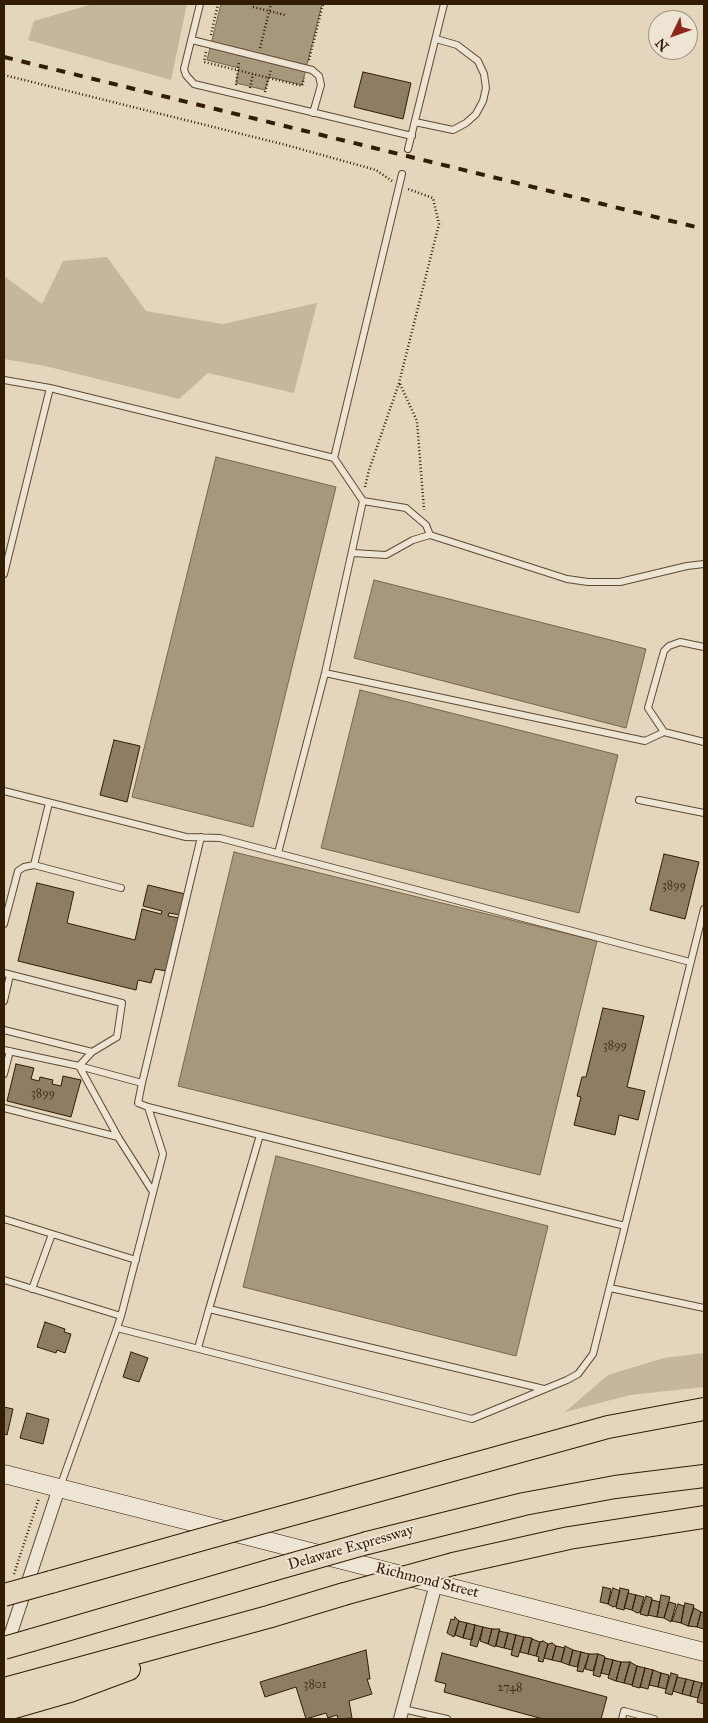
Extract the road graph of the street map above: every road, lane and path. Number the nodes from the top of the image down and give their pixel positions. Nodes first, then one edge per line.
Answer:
1 (200, 4) edge
2 (271, 4) edge
3 (323, 4) edge
4 (444, 4) edge
5 (253, 8) dead end
6 (269, 11) junction
7 (285, 15) dead end
8 (436, 39) junction
9 (192, 40) junction
10 (258, 57) junction
11 (307, 68) junction
12 (253, 74) junction
13 (4, 75) edge
14 (269, 78) junction
15 (250, 88) junction
16 (313, 113) junction
17 (415, 122) junction
18 (412, 136) junction
19 (408, 149) dead end
20 (402, 174) dead end
21 (399, 186) junction
22 (4, 380) edge
23 (399, 383) junction
24 (50, 388) junction
25 (334, 458) junction
26 (363, 501) junction
27 (426, 525) junction
28 (430, 534) junction
29 (352, 553) junction
30 (704, 564) edge
31 (4, 574) edge
32 (704, 648) edge
33 (325, 673) junction
34 (664, 732) junction
35 (704, 742) edge
36 (4, 791) edge
37 (639, 800) dead end
38 (49, 803) junction
39 (704, 813) edge
40 (201, 837) junction
41 (278, 853) junction
42 (34, 865) junction
43 (121, 888) dead end
44 (704, 909) edge
45 (4, 924) edge
46 (690, 962) junction
47 (7, 974) edge
48 (4, 1001) edge
49 (4, 1030) edge
50 (7, 1051) edge
51 (92, 1052) junction
52 (79, 1066) junction
53 (4, 1074) edge
54 (142, 1083) junction
55 (148, 1107) junction
56 (4, 1108) edge
57 (260, 1135) junction
58 (118, 1137) junction
59 (153, 1192) junction
60 (4, 1219) edge
61 (625, 1226) junction
62 (52, 1234) junction
63 (136, 1260) junction
64 (4, 1280) edge
65 (32, 1288) junction
66 (610, 1288) junction
67 (704, 1308) edge
68 (209, 1309) junction
69 (121, 1316) junction
70 (117, 1328) junction
71 (198, 1348) junction
72 (544, 1389) junction
73 (704, 1409) edge
74 (4, 1474) edge
75 (704, 1476) edge
76 (59, 1488) junction
77 (40, 1494) dead end
78 (704, 1517) edge
79 (436, 1584) junction
80 (8, 1587) edge
81 (4, 1648) edge
82 (704, 1652) edge
83 (4, 1653) edge
84 (6, 1699) edge
85 (402, 1714) edge
86 (446, 1719) edge
87 (622, 1719) edge
88 (654, 1719) edge

1 - 9 lane
2 - 6 path
3 - 11 path
4 - 8 lane
5 - 6 path
6 - 7 path
6 - 10 path
8 - 17 lane
8 - 17 lane
9 - 10 lane
9 - 16 lane
10 - 11 lane
11 - 14 path
11 - 16 lane
12 - 14 path
12 - 15 path
12 - 15 path
13 - 21 path
14 - 15 path
16 - 18 lane
17 - 18 lane
18 - 19 lane
20 - 21 lane
21 - 23 path
21 - 25 lane
22 - 24 lane
23 - 26 path
23 - 27 path
24 - 25 lane
24 - 31 lane
25 - 26 lane
26 - 27 lane
26 - 29 lane
27 - 28 lane
28 - 29 lane
28 - 30 lane
29 - 33 lane
32 - 34 lane
33 - 34 lane
33 - 41 lane
34 - 35 lane
36 - 38 lane
37 - 39 lane
38 - 40 lane
38 - 42 lane
40 - 41 lane
40 - 54 lane
41 - 46 lane
42 - 43 lane
42 - 45 lane
44 - 46 lane
46 - 61 lane
47 - 48 lane
47 - 51 lane
49 - 51 lane
50 - 52 lane
50 - 53 lane
51 - 52 lane
52 - 54 lane
52 - 58 lane
54 - 55 lane
55 - 57 lane
55 - 59 lane
56 - 58 lane
57 - 61 lane
57 - 68 lane
58 - 59 lane
59 - 63 lane
60 - 62 lane
61 - 66 lane
62 - 63 lane
62 - 65 lane
63 - 69 lane
64 - 65 lane
65 - 69 lane
66 - 67 lane
66 - 72 lane
68 - 71 lane
68 - 72 lane
69 - 70 lane
70 - 71 lane
70 - 76 lane
71 - 72 lane
73 - 80 highway, bridge
74 - 76 main road, Richmond Street
75 - 81 highway, Delaware Expressway, bridge
76 - 79 main road, Richmond Street
76 - 83 street
77 - 80 path
78 - 84 highway, bridge
79 - 82 main road, Richmond Street
79 - 85 street
85 - 86 lane
87 - 88 lane

